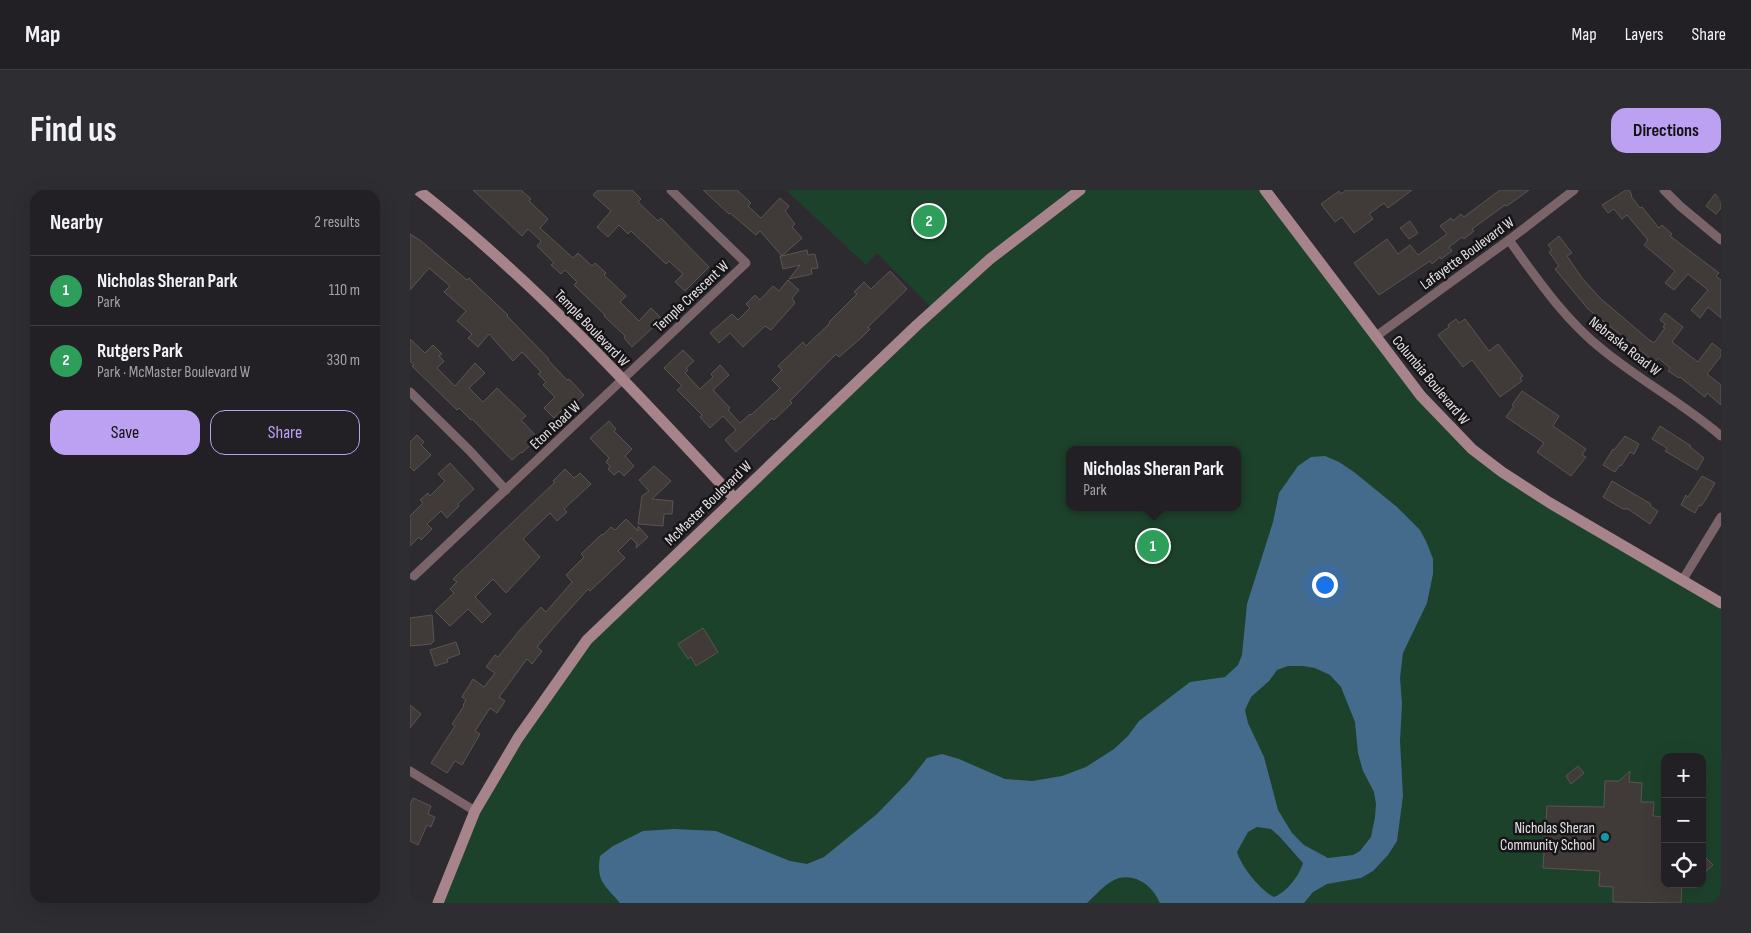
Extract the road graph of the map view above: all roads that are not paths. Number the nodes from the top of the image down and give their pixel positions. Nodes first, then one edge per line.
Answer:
1 (418, 190) edge
2 (671, 190) edge
3 (1080, 190) edge
4 (1265, 190) edge
5 (1574, 190) edge
6 (1664, 190) edge
7 (1509, 240) junction
8 (1721, 240) edge
9 (1374, 337) junction
10 (622, 380) junction
11 (410, 392) edge
12 (1721, 436) edge
13 (506, 490) junction
14 (734, 498) junction
15 (1721, 518) edge
16 (414, 576) dead end
17 (1682, 581) junction
18 (1721, 604) edge
19 (410, 771) edge
20 (475, 811) junction
21 (438, 903) edge

1 - 10 street, Temple Boulevard W
2 - 10 street, Temple Crescent W
3 - 14 street, McMaster Boulevard W
4 - 9 street, Columbia Boulevard W
5 - 7 street, Lafayette Boulevard W
6 - 8 street
7 - 9 street, Lafayette Boulevard W
7 - 12 street, Nebraska Road W
9 - 17 street, Columbia Boulevard W
10 - 13 street, Eton Road W
10 - 14 street, Temple Boulevard W
11 - 13 street
13 - 16 street, Eton Road W
14 - 20 street, McMaster Boulevard W
15 - 17 street
17 - 18 street, Columbia Boulevard W
19 - 20 street
20 - 21 street, McMaster Boulevard W

